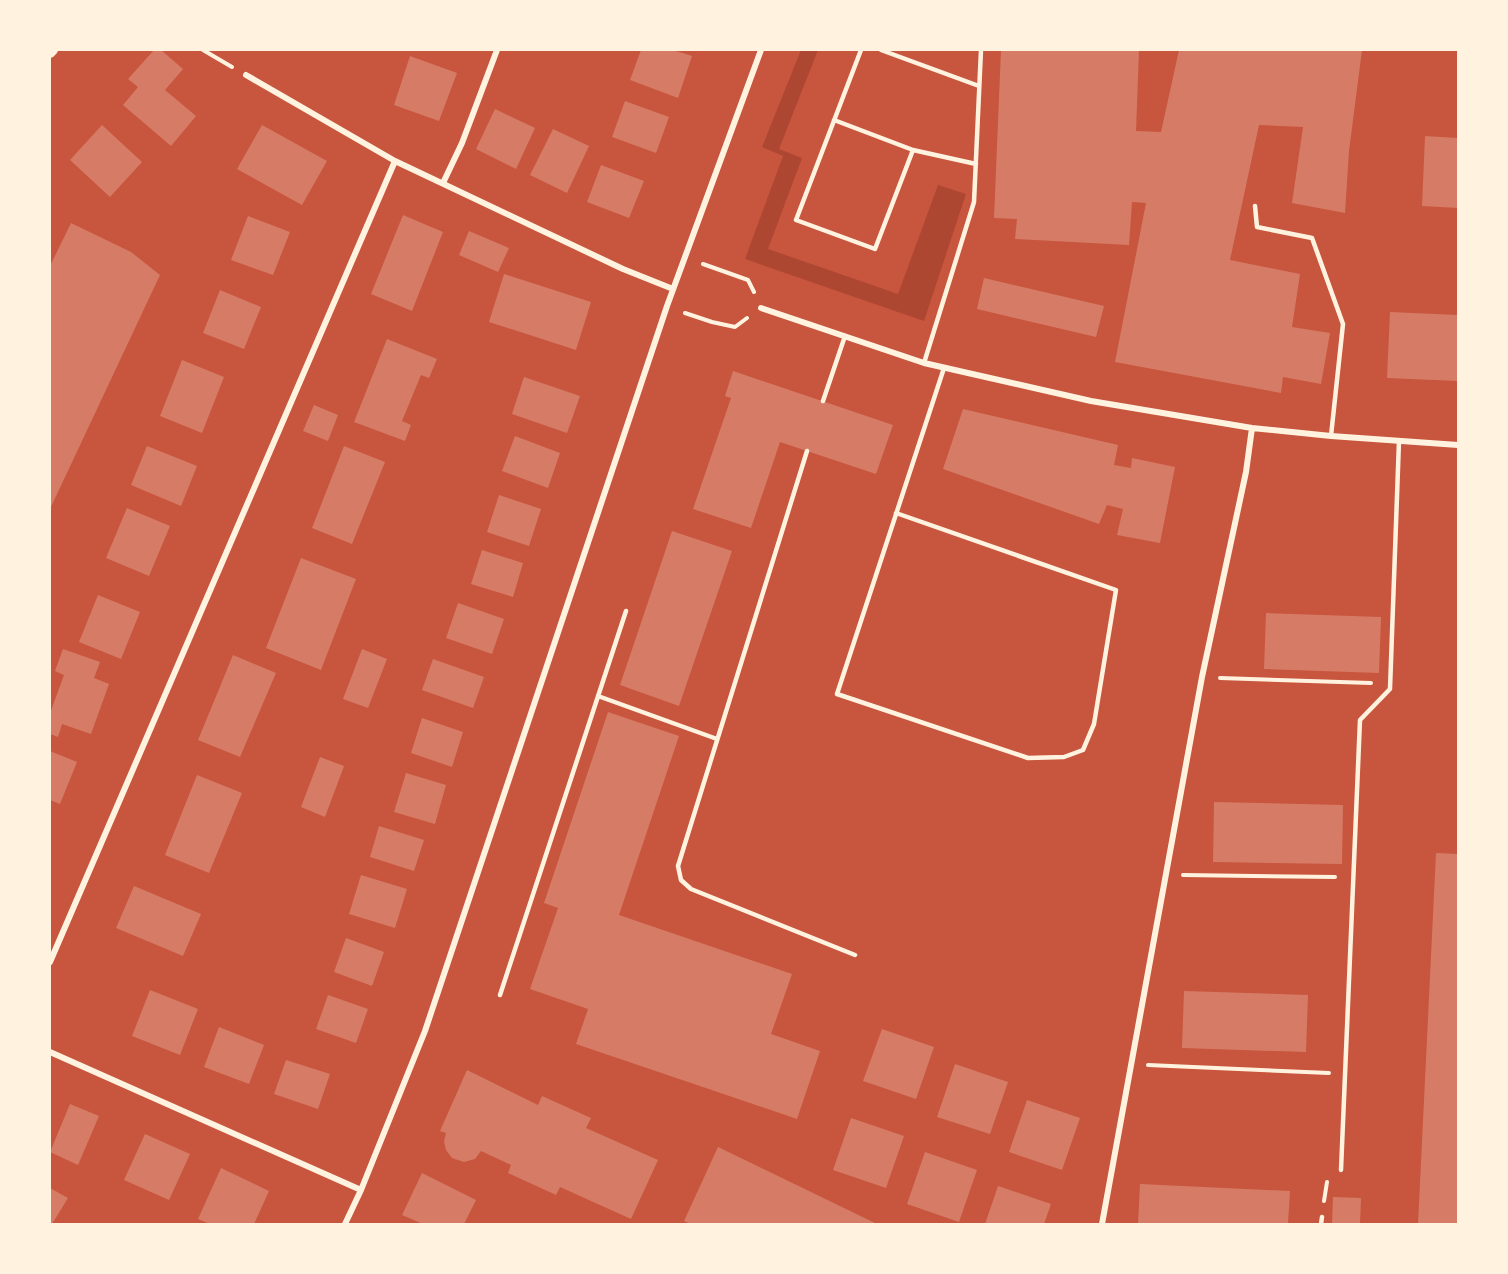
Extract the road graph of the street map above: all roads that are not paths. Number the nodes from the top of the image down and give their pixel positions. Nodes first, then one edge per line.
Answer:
1 (53, 50) edge
2 (497, 50) edge
3 (761, 50) edge
4 (861, 50) edge
5 (881, 50) edge
6 (981, 50) edge
7 (50, 53) edge
8 (246, 75) road end
9 (979, 86) junction
10 (834, 120) junction
11 (913, 150) junction
12 (395, 161) junction
13 (976, 164) junction
14 (443, 183) junction
15 (1255, 206) dead end
16 (673, 289) junction
17 (761, 308) road end
18 (845, 336) junction
19 (924, 363) junction
20 (944, 368) junction
21 (823, 401) dead end
22 (1252, 428) junction
23 (1331, 436) junction
24 (1399, 441) junction
25 (1458, 445) edge
26 (807, 451) dead end
27 (896, 513) junction
28 (626, 611) dead end
29 (598, 696) junction
30 (717, 739) junction
31 (855, 955) dead end
32 (50, 962) edge
33 (500, 995) dead end
34 (50, 1052) edge
35 (1341, 1170) road end
36 (361, 1190) junction
37 (1322, 1217) road end
38 (345, 1224) edge
39 (1102, 1224) edge
40 (1321, 1224) edge

1 - 7 street
2 - 14 street
3 - 16 street
4 - 10 lane
5 - 9 lane
6 - 9 lane
8 - 12 street
9 - 13 lane
10 - 11 lane
10 - 11 lane
11 - 13 lane
12 - 14 street
12 - 32 street
13 - 19 lane
14 - 16 street
15 - 23 lane
16 - 36 street
17 - 18 street
18 - 19 street
18 - 21 lane
19 - 20 street
20 - 22 street
20 - 27 lane
22 - 23 street
22 - 39 street
23 - 24 street
24 - 25 street
24 - 35 lane
26 - 30 lane
27 - 27 lane
28 - 29 lane
29 - 30 lane
29 - 33 lane
30 - 31 lane
34 - 36 street
36 - 38 street
37 - 40 lane

